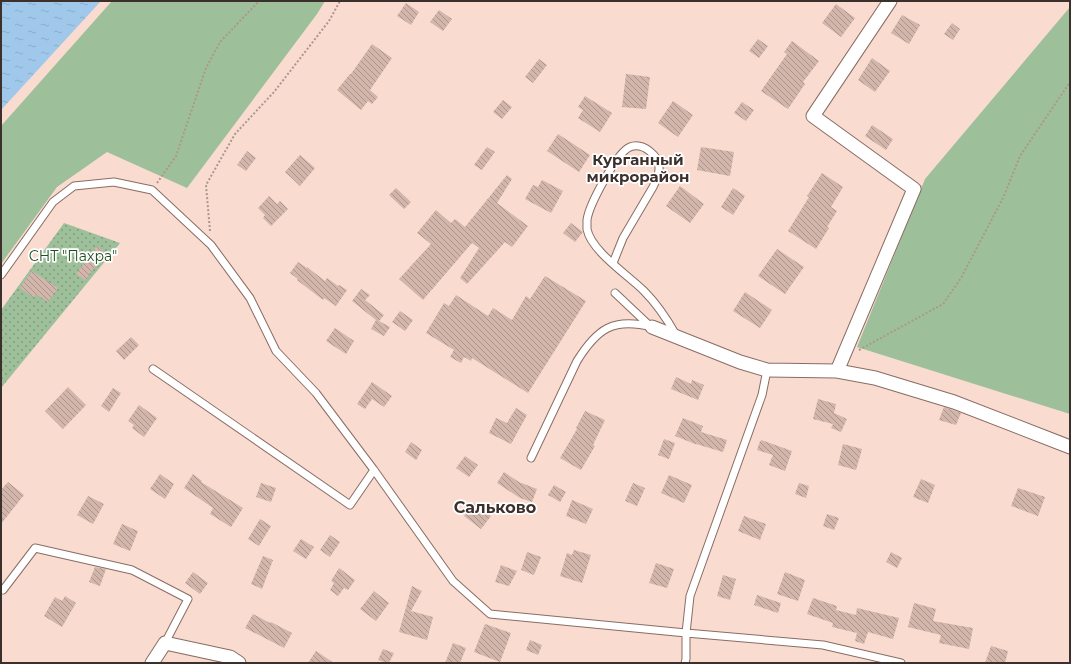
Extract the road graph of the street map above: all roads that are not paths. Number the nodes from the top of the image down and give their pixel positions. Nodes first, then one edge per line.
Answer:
1 (890, 1) edge
2 (612, 263) junction
3 (1, 275) edge
4 (614, 293) dead end
5 (652, 327) junction
6 (677, 338) junction
7 (153, 369) dead end
8 (767, 370) junction
9 (837, 371) junction
10 (1070, 446) edge
11 (531, 458) dead end
12 (374, 470) junction
13 (3, 590) dead end
14 (686, 633) junction
15 (165, 643) junction
16 (152, 663) edge
17 (239, 663) edge
18 (685, 663) edge
19 (901, 663) edge

1 - 9 street
2 - 2 lane
2 - 6 lane
3 - 12 lane
4 - 5 lane
5 - 6 street
5 - 11 lane
6 - 8 street
7 - 12 lane
8 - 9 street
8 - 14 lane
9 - 10 street
12 - 14 lane
13 - 15 lane
14 - 18 lane
14 - 19 lane
15 - 16 street
15 - 17 street

